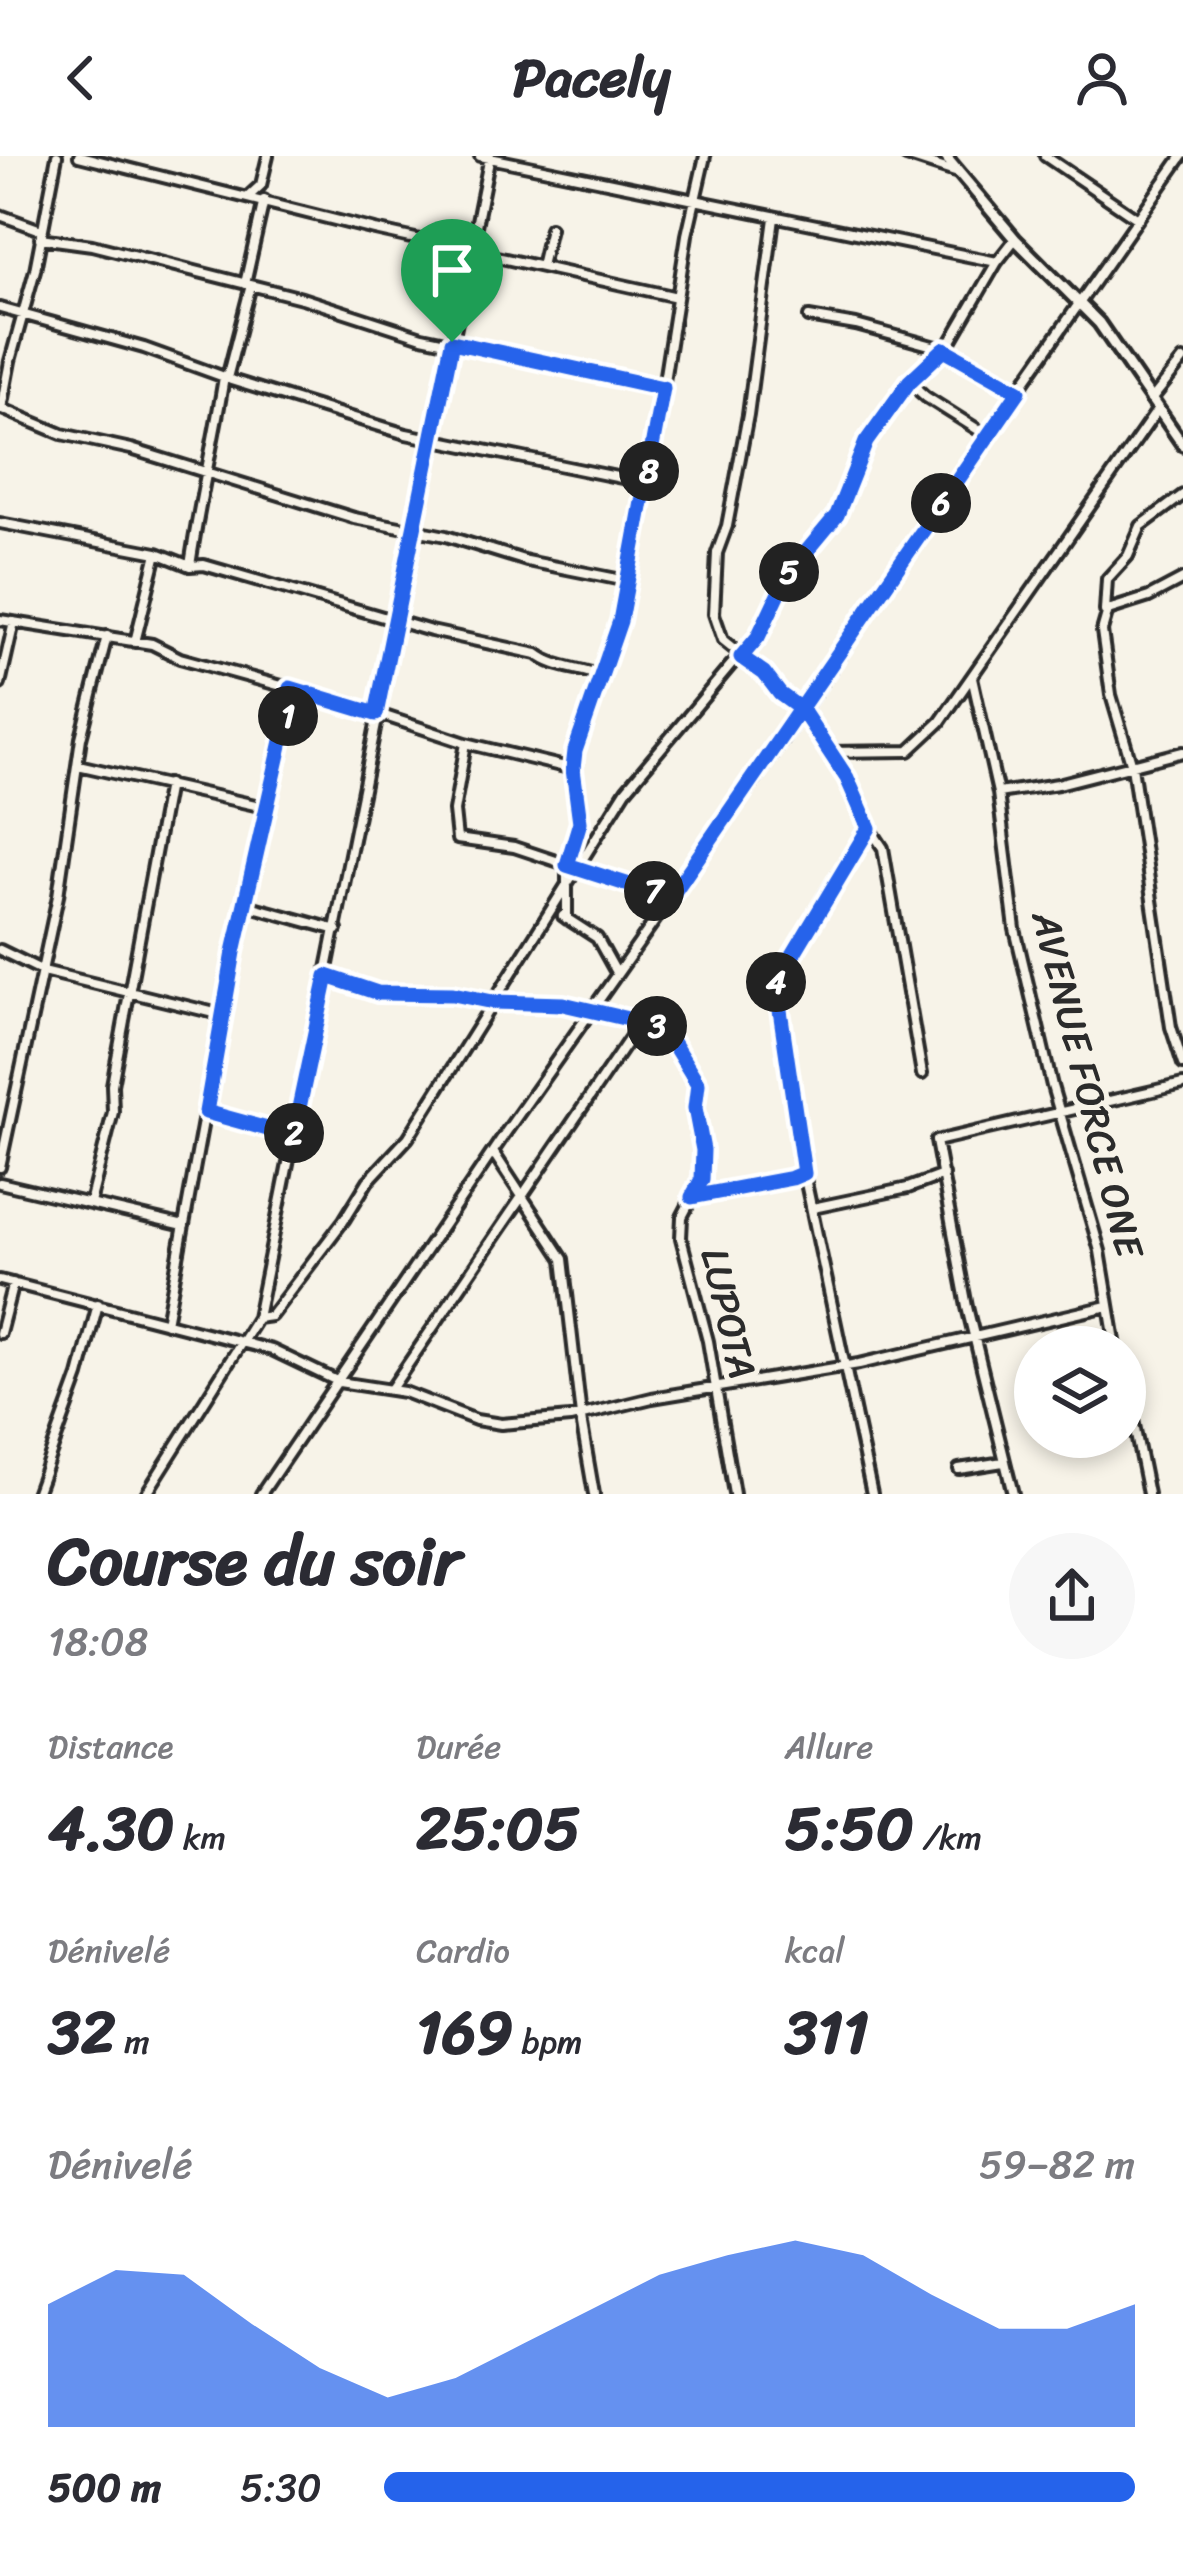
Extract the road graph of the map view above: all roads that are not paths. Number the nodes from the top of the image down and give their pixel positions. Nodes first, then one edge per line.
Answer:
1 (57, 156) edge
2 (79, 156) edge
3 (268, 156) edge
4 (705, 156) edge
5 (906, 156) edge
6 (945, 156) edge
7 (1182, 156) edge
8 (487, 157) edge
9 (1048, 157) edge
10 (959, 174) junction
11 (261, 185) junction
12 (247, 197) junction
13 (265, 200) junction
14 (694, 202) junction
15 (0, 214) edge
16 (774, 218) junction
17 (1138, 219) junction
18 (550, 228) dead end
19 (40, 234) junction
20 (1015, 239) junction
21 (471, 250) junction
22 (998, 262) junction
23 (542, 266) junction
24 (248, 285) junction
25 (676, 297) junction
26 (1081, 305) junction
27 (0, 308) edge
28 (25, 314) junction
29 (809, 317) dead end
30 (452, 342) junction
31 (944, 349) junction
32 (1183, 360) edge
33 (226, 378) junction
34 (909, 382) junction
35 (663, 388) junction
36 (1019, 391) junction
37 (1155, 404) junction
38 (1, 409) edge
39 (988, 436) junction
40 (432, 440) junction
41 (1183, 446) edge
42 (205, 474) junction
43 (646, 482) junction
44 (1183, 495) edge
45 (0, 524) edge
46 (413, 531) junction
47 (157, 553) junction
48 (190, 566) junction
49 (1183, 579) edge
50 (627, 580) junction
51 (1106, 613) junction
52 (0, 620) edge
53 (396, 621) junction
54 (14, 622) junction
55 (107, 636) junction
56 (135, 642) junction
57 (741, 657) junction
58 (602, 677) junction
59 (972, 677) junction
60 (0, 684) edge
61 (290, 688) junction
62 (802, 710) junction
63 (376, 714) junction
64 (466, 743) junction
65 (827, 752) junction
66 (1183, 752) edge
67 (78, 765) junction
68 (1132, 766) junction
69 (573, 769) junction
70 (168, 784) junction
71 (998, 794) junction
72 (265, 808) junction
73 (869, 828) junction
74 (567, 865) junction
75 (579, 868) junction
76 (568, 888) junction
77 (670, 898) junction
78 (246, 904) junction
79 (554, 910) junction
80 (567, 919) junction
81 (337, 930) junction
82 (0, 950) edge
83 (43, 971) junction
84 (617, 974) junction
85 (327, 976) junction
86 (129, 992) junction
87 (493, 1002) junction
88 (592, 1010) junction
89 (223, 1015) junction
90 (640, 1022) junction
91 (1183, 1064) edge
92 (922, 1074) dead end
93 (1183, 1084) edge
94 (206, 1112) junction
95 (1061, 1112) junction
96 (293, 1136) junction
97 (493, 1152) junction
98 (0, 1166) edge
99 (804, 1173) junction
100 (943, 1175) junction
101 (0, 1184) edge
102 (524, 1194) junction
103 (692, 1197) junction
104 (90, 1203) junction
105 (813, 1208) junction
106 (184, 1226) junction
107 (0, 1280) edge
108 (13, 1283) junction
109 (98, 1304) junction
110 (1108, 1306) junction
111 (257, 1318) junction
112 (166, 1324) junction
113 (1112, 1326) edge
114 (0, 1333) edge
115 (975, 1338) junction
116 (243, 1345) junction
117 (847, 1365) junction
118 (339, 1382) junction
119 (390, 1390) junction
120 (716, 1390) junction
121 (581, 1416) junction
122 (1141, 1458) edge
123 (1003, 1462) junction
124 (959, 1469) dead end
125 (147, 1493) edge
126 (35, 1494) edge
127 (261, 1494) edge
128 (594, 1494) edge
129 (734, 1494) edge
130 (872, 1494) edge
131 (1013, 1494) edge
132 (1148, 1494) edge

1 - 19 street
2 - 12 street
3 - 11 street
4 - 14 street
5 - 10 street
6 - 10 main road
7 - 17 street
8 - 14 street
8 - 21 street
9 - 17 street
10 - 20 main road
11 - 12 street
11 - 13 street
12 - 13 street
13 - 21 street
13 - 24 street
14 - 16 street
14 - 25 street
15 - 19 street
16 - 22 street
16 - 57 street
17 - 26 street
18 - 23 street
19 - 24 street
19 - 28 street
20 - 22 street
20 - 26 main road
21 - 23 street
21 - 30 street
22 - 31 street
23 - 25 street
24 - 30 street
24 - 33 street
25 - 35 street
26 - 36 street
26 - 37 main road
27 - 28 street
28 - 33 street
28 - 38 street
29 - 31 street
30 - 35 street
30 - 40 street
31 - 34 street
31 - 36 street
32 - 37 street
33 - 40 street
33 - 42 street
34 - 39 street
34 - 57 street
35 - 43 street
36 - 39 street
37 - 41 main road
37 - 59 street
38 - 42 street
39 - 62 street
40 - 43 street
40 - 46 street
42 - 46 street
42 - 48 street
43 - 50 street
44 - 51 street
45 - 47 street
46 - 50 street
46 - 53 street
47 - 48 street
47 - 56 street
48 - 53 street
49 - 51 street
50 - 58 street
51 - 68 street
52 - 54 street
53 - 58 street
53 - 63 street
54 - 55 street
54 - 60 street
55 - 56 street
55 - 67 street
56 - 61 street
57 - 62 street
57 - 75 street
58 - 69 street
59 - 65 street
59 - 71 street, AVENUE FORCE ONE
61 - 63 street
61 - 72 street
62 - 65 street
62 - 77 street
63 - 64 street
63 - 81 street
64 - 69 street
64 - 74 street
65 - 73 street
66 - 68 street
67 - 70 street
67 - 83 street
68 - 71 street
68 - 91 street
69 - 74 street
70 - 72 street
70 - 86 street
71 - 95 street, AVENUE FORCE ONE
72 - 78 street
73 - 92 street
73 - 99 street
74 - 75 street
74 - 76 street
75 - 76 street
75 - 77 street
76 - 79 street
76 - 80 street
77 - 84 street
78 - 81 street
78 - 89 street
79 - 80 street
79 - 87 street
80 - 84 street
81 - 85 street
82 - 83 street
83 - 86 street
83 - 98 street
84 - 88 street
85 - 87 street
85 - 96 street
86 - 89 street
86 - 104 street
87 - 88 street
87 - 111 street
88 - 90 street
88 - 97 street
89 - 94 street
90 - 102 street
90 - 103 street, LUPOTA
93 - 95 street
94 - 96 street
94 - 106 street
95 - 100 street
95 - 110 street, AVENUE FORCE ONE
96 - 111 street
97 - 102 street
97 - 118 street
99 - 103 street
99 - 105 street
100 - 105 street
100 - 115 street
101 - 104 street
102 - 119 street
102 - 121 street
103 - 120 street, LUPOTA
104 - 106 street
105 - 117 street
106 - 112 street
107 - 108 street
108 - 109 street
108 - 114 street
109 - 112 street
109 - 126 street
110 - 113 street, AVENUE FORCE ONE
110 - 115 street
111 - 116 street
112 - 116 street
115 - 117 street
115 - 123 street
116 - 118 street
116 - 125 street
117 - 120 street
117 - 130 street
118 - 119 street
118 - 127 street
119 - 121 street
120 - 121 street
120 - 129 street, LUPOTA
121 - 128 street
122 - 132 street
123 - 124 street
123 - 131 street

